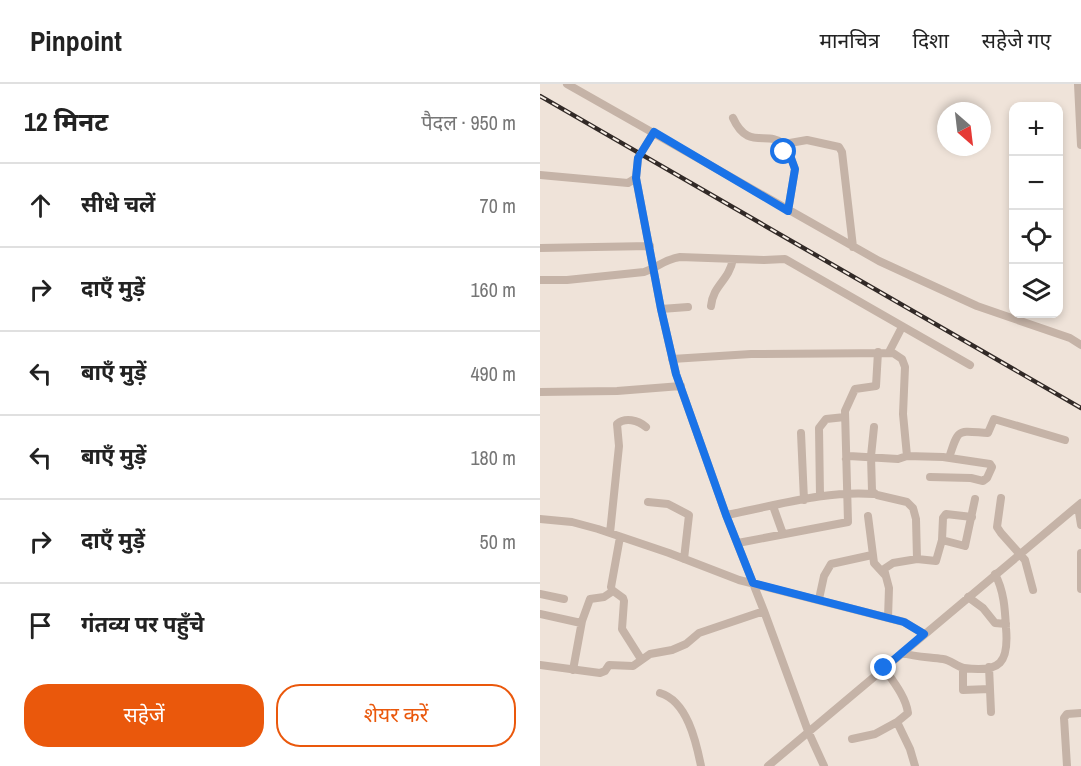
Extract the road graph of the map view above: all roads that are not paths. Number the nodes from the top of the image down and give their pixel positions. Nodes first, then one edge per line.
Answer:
1 (567, 84) edge
2 (1078, 84) edge
3 (733, 118) dead end
4 (654, 132) junction
5 (784, 144) junction
6 (1081, 145) edge
7 (540, 175) edge
8 (636, 178) junction
9 (788, 211) junction
10 (650, 246) junction
11 (853, 247) junction
12 (540, 248) edge
13 (733, 259) junction
14 (653, 269) junction
15 (540, 280) edge
16 (711, 306) dead end
17 (688, 307) dead end
18 (661, 309) junction
19 (903, 327) junction
20 (1081, 345) edge
21 (878, 352) junction
22 (889, 352) junction
23 (672, 358) junction
24 (970, 365) dead end
25 (681, 386) junction
26 (540, 392) edge
27 (845, 417) junction
28 (646, 427) dead end
29 (874, 427) dead end
30 (801, 433) dead end
31 (1065, 440) dead end
32 (871, 456) junction
33 (907, 456) junction
34 (949, 458) junction
35 (846, 459) junction
36 (930, 477) dead end
37 (847, 492) junction
38 (874, 494) junction
39 (820, 496) junction
40 (1001, 498) dead end
41 (975, 499) dead end
42 (804, 500) junction
43 (648, 502) dead end
44 (1079, 504) edge
45 (773, 506) junction
46 (726, 515) junction
47 (868, 516) dead end
48 (972, 517) junction
49 (540, 519) edge
50 (1081, 525) edge
51 (610, 533) junction
52 (783, 534) junction
53 (620, 537) junction
54 (942, 540) junction
55 (738, 543) junction
56 (1081, 552) edge
57 (1019, 554) junction
58 (872, 555) junction
59 (684, 559) junction
60 (917, 559) junction
61 (995, 574) junction
62 (885, 575) junction
63 (753, 583) junction
64 (1081, 589) edge
65 (1032, 590) dead end
66 (613, 591) junction
67 (540, 594) edge
68 (968, 597) junction
69 (564, 599) dead end
70 (819, 599) junction
71 (764, 611) junction
72 (540, 614) edge
73 (888, 618) junction
74 (581, 623) junction
75 (1006, 624) junction
76 (924, 634) junction
77 (902, 653) junction
78 (641, 659) junction
79 (540, 665) edge
80 (989, 667) junction
81 (884, 668) junction
82 (963, 668) junction
83 (573, 670) junction
84 (990, 689) junction
85 (660, 693) dead end
86 (991, 712) dead end
87 (1081, 713) edge
88 (897, 722) junction
89 (808, 731) junction
90 (852, 739) dead end
91 (701, 766) edge
92 (768, 766) edge
93 (824, 766) edge
94 (915, 766) edge
95 (1067, 766) edge

1 - 4 street
2 - 6 street
3 - 5 street
4 - 8 street
4 - 9 street
5 - 9 street
5 - 11 street
7 - 8 street
8 - 10 street
9 - 11 street
10 - 12 street
10 - 14 street
11 - 20 street
13 - 14 street
13 - 16 street
13 - 19 street
14 - 15 street
14 - 18 street
17 - 18 street
18 - 23 street
19 - 22 street
19 - 24 street
21 - 22 street
21 - 23 street
21 - 27 street
22 - 33 street
23 - 25 street
25 - 26 street
25 - 46 street
27 - 35 street
27 - 39 street
28 - 51 street
29 - 32 street
30 - 42 street
31 - 34 street
32 - 33 street
32 - 35 street
32 - 38 street
33 - 34 street
34 - 36 street
35 - 37 street
37 - 38 street
37 - 39 street
37 - 52 street
38 - 60 street
39 - 42 street
40 - 57 street
41 - 48 street
42 - 45 street
43 - 59 street
44 - 50 street
44 - 57 street
45 - 46 street
45 - 52 street
46 - 55 street
47 - 58 street
48 - 54 street
48 - 54 street
49 - 51 street
51 - 53 street
52 - 55 street
53 - 59 street
53 - 66 street
54 - 60 street
55 - 63 street
56 - 64 street
57 - 61 street
57 - 65 street
58 - 62 street
58 - 70 street
59 - 63 street
60 - 62 street
61 - 68 street
61 - 75 street
62 - 73 street
63 - 70 street
63 - 71 street
66 - 74 street
66 - 78 street
67 - 69 street
68 - 75 street
68 - 76 street
70 - 73 street
71 - 78 street
71 - 89 street
72 - 74 street
73 - 76 street
74 - 83 street
75 - 80 street
76 - 77 street
77 - 81 street
77 - 82 street
78 - 83 street
79 - 83 street
80 - 82 street
80 - 84 street
81 - 88 street
81 - 89 street
82 - 84 street
84 - 86 street
85 - 91 street
87 - 95 street
88 - 90 street
88 - 94 street
89 - 92 street
89 - 93 street

